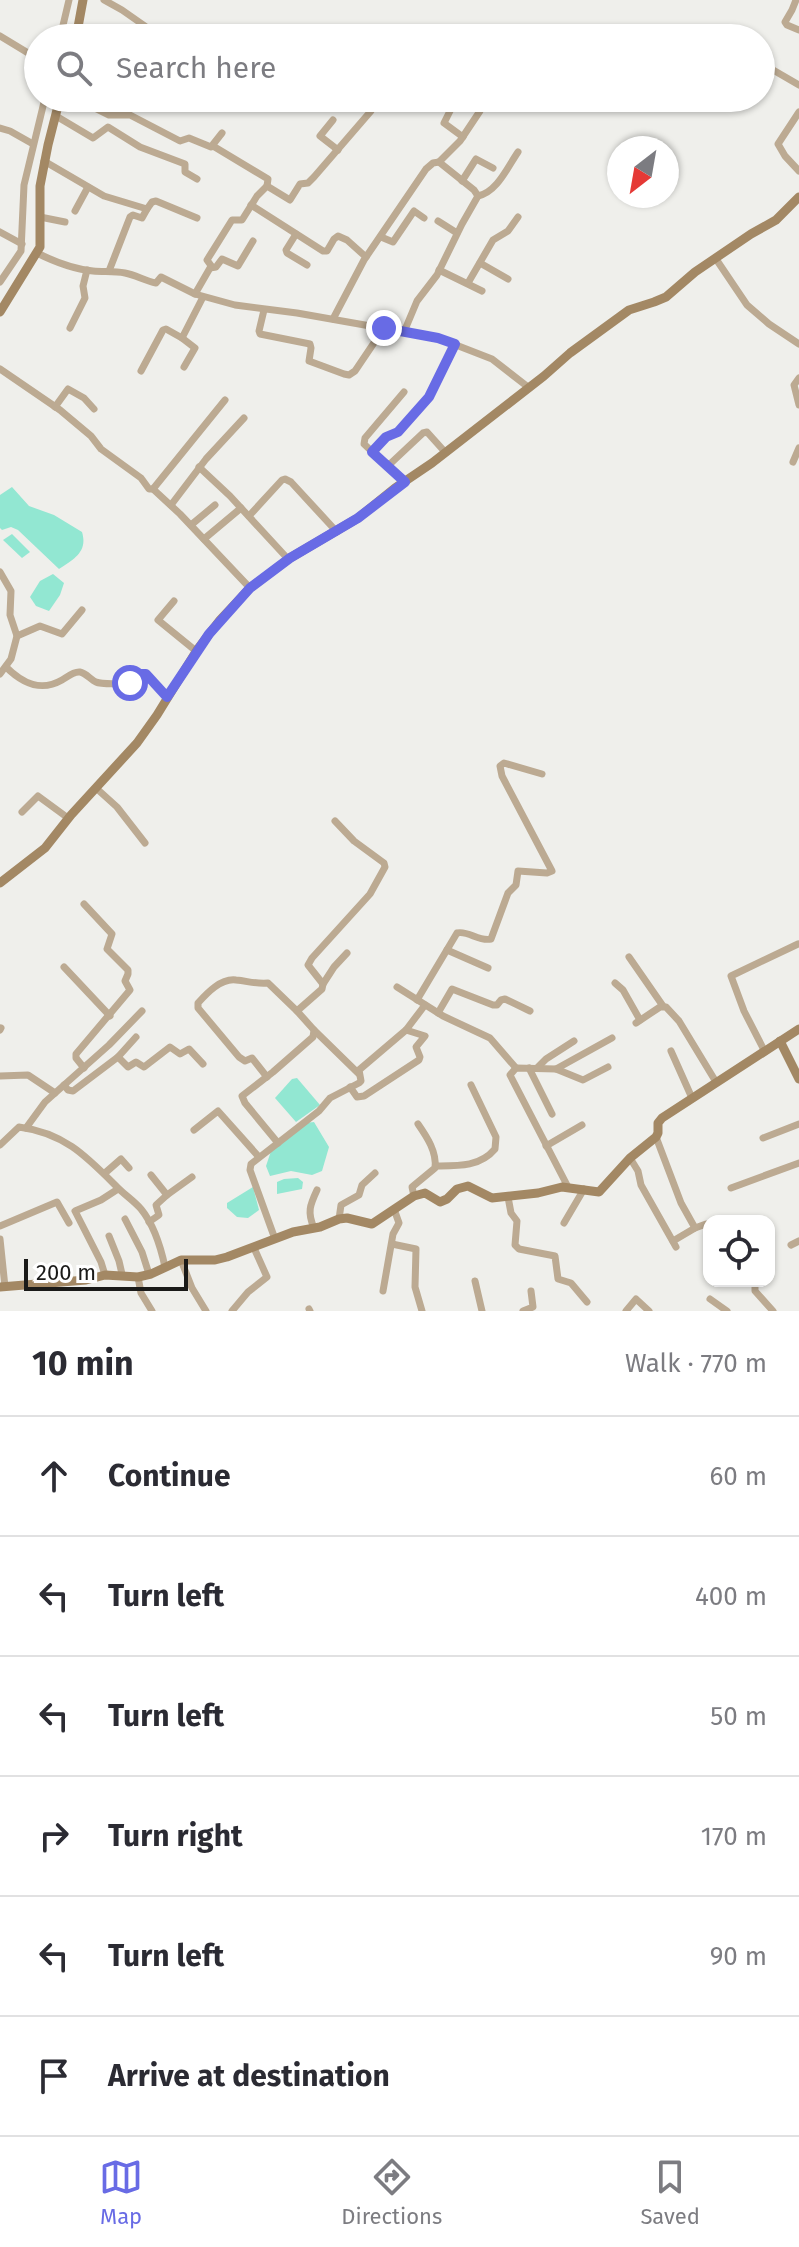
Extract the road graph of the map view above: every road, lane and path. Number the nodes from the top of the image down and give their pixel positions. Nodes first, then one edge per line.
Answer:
1 (69, 0) edge
2 (83, 0) edge
3 (104, 0) edge
4 (796, 0) edge
5 (63, 24) edge
6 (79, 24) edge
7 (143, 24) edge
8 (799, 30) edge
9 (0, 36) edge
10 (24, 51) edge
11 (775, 71) edge
12 (799, 85) edge
13 (41, 112) edge
14 (57, 112) edge
15 (103, 112) edge
16 (370, 112) edge
17 (450, 112) edge
18 (479, 112) edge
19 (799, 112) edge
20 (56, 116) junction
21 (333, 120) dead end
22 (0, 128) edge
23 (222, 133) dead end
24 (463, 137) junction
25 (33, 144) junction
26 (213, 146) junction
27 (338, 150) junction
28 (518, 152) dead end
29 (44, 161) junction
30 (439, 162) junction
31 (493, 168) dead end
32 (799, 171) edge
33 (197, 179) dead end
34 (462, 181) junction
35 (267, 186) junction
36 (88, 187) junction
37 (478, 196) junction
38 (799, 197) edge
39 (251, 205) junction
40 (147, 209) junction
41 (75, 211) dead end
42 (40, 217) junction
43 (518, 217) dead end
44 (197, 218) dead end
45 (424, 218) dead end
46 (438, 221) dead end
47 (65, 222) dead end
48 (0, 232) edge
49 (457, 233) junction
50 (296, 234) junction
51 (381, 237) junction
52 (253, 241) dead end
53 (22, 244) junction
54 (37, 253) junction
55 (366, 257) junction
56 (716, 259) junction
57 (480, 263) junction
58 (307, 265) dead end
59 (212, 267) junction
60 (87, 270) junction
61 (439, 270) junction
62 (109, 271) junction
63 (508, 279) dead end
64 (0, 282) edge
65 (468, 283) junction
66 (482, 291) dead end
67 (199, 295) junction
68 (264, 310) junction
69 (0, 312) edge
70 (333, 319) junction
71 (70, 328) dead end
72 (384, 328) junction
73 (404, 332) junction
74 (182, 338) junction
75 (455, 344) junction
76 (799, 344) edge
77 (184, 367) dead end
78 (0, 369) edge
79 (141, 371) dead end
80 (799, 378) edge
81 (528, 387) junction
82 (404, 392) dead end
83 (225, 400) dead end
84 (799, 405) edge
85 (55, 407) junction
86 (94, 409) dead end
87 (244, 418) dead end
88 (799, 448) edge
89 (372, 452) junction
90 (445, 452) junction
91 (793, 462) dead end
92 (387, 464) junction
93 (199, 467) junction
94 (405, 482) junction
95 (153, 489) junction
96 (171, 505) junction
97 (215, 505) dead end
98 (241, 508) junction
99 (249, 516) junction
100 (191, 525) junction
101 (337, 532) junction
102 (204, 539) junction
103 (288, 559) junction
104 (0, 572) edge
105 (250, 588) junction
106 (174, 601) dead end
107 (82, 610) dead end
108 (17, 636) junction
109 (196, 651) junction
110 (3, 671) edge
111 (167, 697) junction
112 (542, 774) dead end
113 (96, 788) junction
114 (22, 812) dead end
115 (68, 818) junction
116 (335, 821) dead end
117 (145, 843) dead end
118 (0, 883) edge
119 (84, 904) dead end
120 (798, 944) edge
121 (447, 950) junction
122 (347, 953) dead end
123 (629, 957) dead end
124 (64, 967) dead end
125 (488, 968) dead end
126 (615, 983) dead end
127 (323, 984) junction
128 (397, 987) dead end
129 (421, 1002) junction
130 (663, 1006) junction
131 (142, 1011) dead end
132 (297, 1011) junction
133 (530, 1011) dead end
134 (438, 1013) junction
135 (110, 1016) junction
136 (799, 1029) edge
137 (314, 1030) junction
138 (406, 1030) junction
139 (136, 1037) dead end
140 (612, 1038) dead end
141 (574, 1041) dead end
142 (780, 1041) junction
143 (671, 1051) dead end
144 (765, 1052) junction
145 (118, 1057) junction
146 (203, 1064) dead end
147 (608, 1067) dead end
148 (84, 1068) junction
149 (516, 1068) junction
150 (533, 1068) junction
151 (556, 1069) junction
152 (358, 1073) junction
153 (0, 1076) edge
154 (267, 1077) junction
155 (799, 1079) edge
156 (716, 1082) junction
157 (64, 1085) junction
158 (471, 1085) dead end
159 (350, 1087) junction
160 (55, 1093) junction
161 (692, 1098) junction
162 (552, 1114) dead end
163 (418, 1124) dead end
164 (799, 1124) edge
165 (582, 1125) dead end
166 (26, 1128) junction
167 (194, 1130) dead end
168 (656, 1137) junction
169 (763, 1138) dead end
170 (278, 1143) junction
171 (0, 1145) edge
172 (546, 1146) junction
173 (259, 1157) junction
174 (630, 1158) junction
175 (799, 1163) edge
176 (436, 1166) junction
177 (129, 1168) dead end
178 (105, 1173) junction
179 (375, 1173) dead end
180 (151, 1175) dead end
181 (192, 1177) dead end
182 (568, 1187) junction
183 (731, 1188) dead end
184 (118, 1189) junction
185 (584, 1189) junction
186 (317, 1190) dead end
187 (167, 1195) junction
188 (414, 1196) junction
189 (508, 1197) junction
190 (394, 1209) junction
191 (125, 1219) dead end
192 (339, 1219) junction
193 (149, 1222) junction
194 (69, 1223) dead end
195 (564, 1223) dead end
196 (703, 1225) edge
197 (0, 1226) edge
198 (314, 1228) junction
199 (695, 1228) junction
200 (109, 1236) dead end
201 (0, 1239) edge
202 (275, 1239) junction
203 (392, 1244) junction
204 (254, 1248) junction
205 (181, 1260) junction
206 (165, 1267) junction
207 (122, 1274) junction
208 (149, 1274) junction
209 (105, 1275) junction
210 (138, 1277) junction
211 (475, 1281) dead end
212 (2, 1287) edge
213 (755, 1287) edge
214 (383, 1291) dead end
215 (531, 1291) dead end
216 (710, 1299) dead end
217 (587, 1302) dead end
218 (152, 1311) edge
219 (206, 1311) edge
220 (232, 1311) edge
221 (422, 1311) edge
222 (482, 1311) edge
223 (523, 1311) edge
224 (626, 1311) edge
225 (649, 1311) edge
226 (727, 1311) edge
227 (773, 1311) edge

1 - 5 street
2 - 6 street
3 - 7 street
4 - 8 street
9 - 10 street
11 - 12 street
13 - 25 street
14 - 20 street
15 - 26 street
16 - 27 street
17 - 24 street
18 - 24 street
19 - 32 street
20 - 29 street
20 - 33 street
21 - 27 street
22 - 25 street
23 - 26 street
24 - 30 street
25 - 53 street
26 - 35 street
27 - 35 street
28 - 37 street
29 - 36 street
29 - 42 street
30 - 34 street
30 - 51 street
31 - 34 street
34 - 37 street
35 - 39 street
36 - 40 street
36 - 41 street
37 - 49 street
38 - 56 street
39 - 50 street
39 - 59 street
40 - 44 street
40 - 62 street
42 - 47 street
42 - 54 street
43 - 57 street
45 - 51 street
46 - 49 street
48 - 53 street
49 - 61 street
50 - 55 street
50 - 58 street
51 - 55 street
52 - 59 street
53 - 64 street
54 - 60 street
54 - 69 street
55 - 70 street
56 - 76 street
56 - 81 street
57 - 63 street
57 - 65 street
59 - 67 street
60 - 62 street
60 - 71 street
61 - 65 street
61 - 73 street
62 - 67 street
65 - 66 street
67 - 68 street
67 - 74 street
68 - 70 street
68 - 72 street
70 - 72 street
72 - 73 street
73 - 75 street
74 - 77 street
74 - 79 street
75 - 81 street
75 - 89 street
78 - 85 street
80 - 84 street
81 - 90 street
82 - 89 street
83 - 95 street
85 - 86 street
85 - 95 street
87 - 93 street
88 - 91 street
89 - 92 street
90 - 92 street
90 - 94 street
92 - 94 street
93 - 96 street
93 - 98 street
94 - 101 street
95 - 96 street
96 - 100 street
97 - 100 street
98 - 99 street
98 - 102 street
99 - 101 street
99 - 103 street
100 - 102 street
101 - 103 street
102 - 105 street
103 - 105 street
104 - 108 street
105 - 109 street
106 - 109 street
107 - 108 street
108 - 110 street
109 - 111 street
110 - 111 street
111 - 113 street
112 - 121 street
113 - 115 street
113 - 117 street
114 - 115 street
115 - 118 street
116 - 127 street
119 - 135 street
120 - 144 street
121 - 125 street
121 - 129 street
122 - 127 street
123 - 130 street
124 - 135 street
126 - 130 street
127 - 132 street
128 - 129 street
129 - 134 street
129 - 138 street
130 - 156 street
131 - 148 street
132 - 137 street
132 - 154 street
133 - 134 street
134 - 149 street
135 - 148 street
136 - 142 street
137 - 152 street
137 - 154 street
138 - 152 street
138 - 159 street
139 - 145 street
140 - 151 street
141 - 150 street
142 - 144 street
142 - 155 street
143 - 161 street
144 - 156 street
145 - 146 street
145 - 157 street
147 - 151 street
148 - 157 street
149 - 150 street
149 - 172 street
150 - 151 street
150 - 162 street
152 - 159 street
153 - 160 street
154 - 170 street
156 - 161 street
157 - 160 street
158 - 176 street
159 - 170 street
160 - 166 street
161 - 168 street
163 - 176 street
164 - 169 street
165 - 172 street
166 - 171 street
166 - 178 street
167 - 173 street
168 - 174 street
168 - 199 street
170 - 173 street
172 - 182 street
173 - 202 street
174 - 185 street
174 - 199 street
175 - 183 street
176 - 188 street
177 - 178 street
178 - 184 street
179 - 192 street
180 - 187 street
181 - 187 street
182 - 185 street
182 - 189 street
184 - 193 street
184 - 209 street
185 - 195 street
186 - 198 street
187 - 193 street
188 - 189 street
188 - 190 street
189 - 217 street
190 - 192 street
190 - 203 street
191 - 208 street
192 - 198 street
193 - 206 street
194 - 197 street
196 - 199 street
198 - 202 street
200 - 207 street
201 - 212 street
202 - 204 street
203 - 214 street
203 - 221 street
204 - 205 street
204 - 220 street
205 - 206 street
205 - 219 street
206 - 208 street
207 - 209 street
207 - 210 street
208 - 210 street
209 - 212 street
210 - 218 street
211 - 222 street
213 - 227 street
215 - 223 street
216 - 226 street
224 - 225 street

